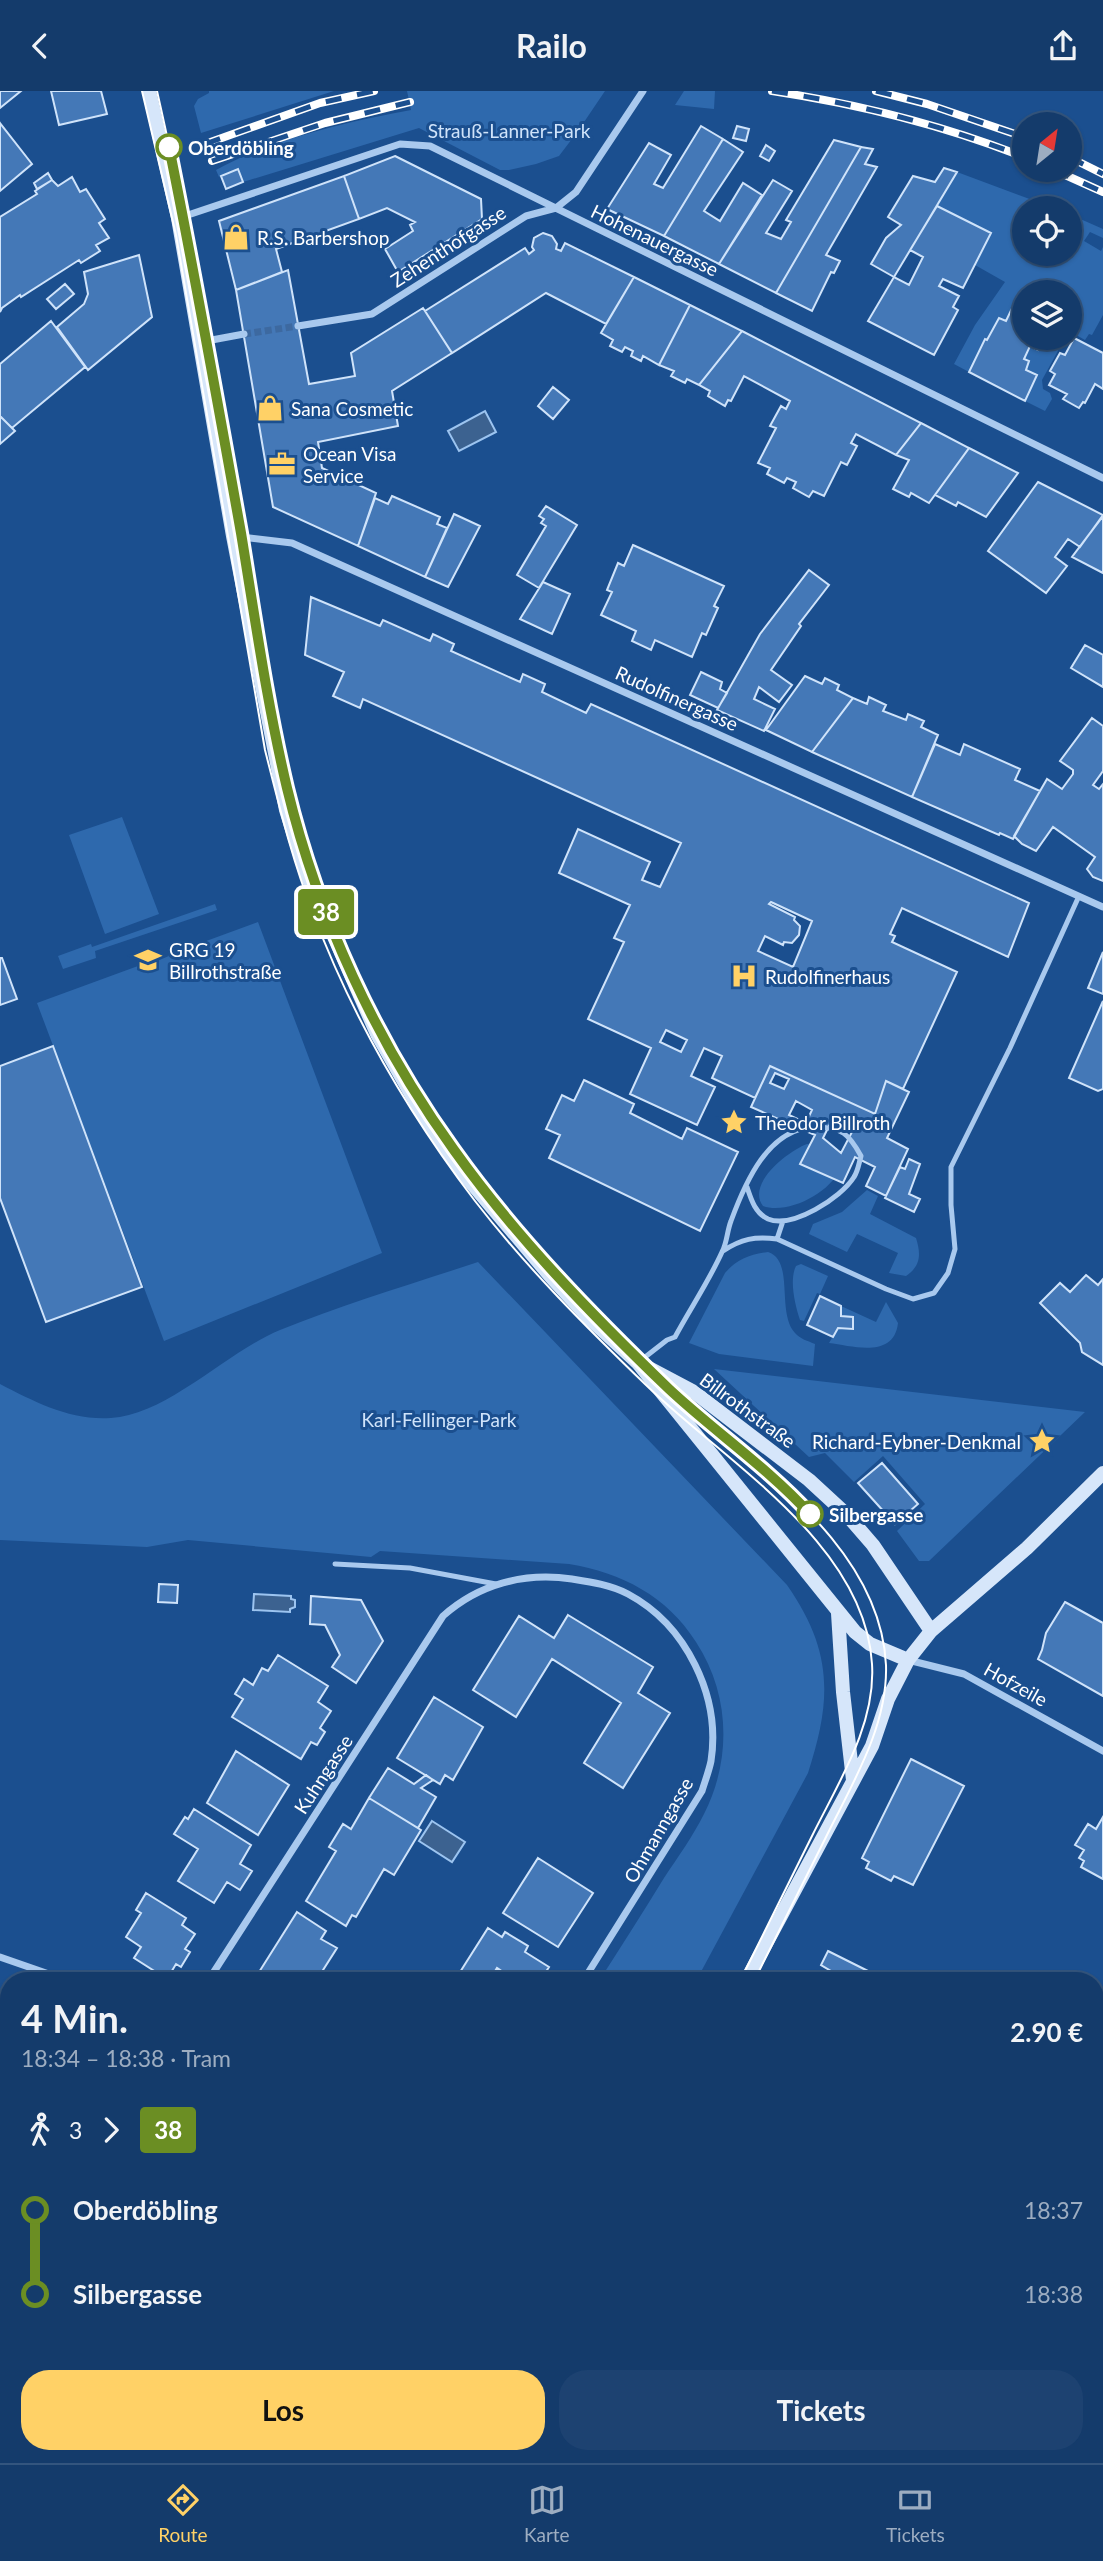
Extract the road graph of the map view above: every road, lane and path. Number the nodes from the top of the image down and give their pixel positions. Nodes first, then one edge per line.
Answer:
1 (149, 91) edge
2 (643, 91) edge
3 (556, 208) junction
4 (178, 218) junction
5 (298, 326) tunnel mouth
6 (244, 334) tunnel mouth
7 (201, 342) junction
8 (1103, 478) edge
9 (233, 535) junction
10 (1079, 896) junction
11 (1103, 907) edge
12 (747, 1187) junction
13 (783, 1221) junction
14 (777, 1239) junction
15 (723, 1251) junction
16 (638, 1363) junction
17 (1103, 1473) edge
18 (335, 1564) dead end
19 (496, 1584) junction
20 (474, 1593) joint
21 (838, 1613) junction
22 (931, 1631) junction
23 (908, 1660) junction
24 (1103, 1751) edge
25 (853, 1780) junction
26 (0, 1957) edge
27 (43, 1972) edge
28 (214, 1972) edge
29 (589, 1972) edge
30 (751, 1972) edge

1 - 4 main road, Billrothstraße
2 - 3 street, Zehenthofgasse
3 - 4 street, Hohenauergasse
3 - 5 street, Zehenthofgasse
3 - 8 street, Hohenauergasse
4 - 7 main road, Billrothstraße
6 - 7 street
7 - 9 main road, Billrothstraße
9 - 10 street, Rudolfinergasse
9 - 16 main road, Billrothstraße
10 - 11 street, Rudolfinergasse
10 - 14 lane
12 - 13 lane
12 - 13 lane
12 - 15 lane
13 - 14 lane
14 - 15 lane
15 - 16 lane
16 - 21 main road, Billrothstraße
16 - 22 main road, Billrothstraße
17 - 22 main road
18 - 19 lane, Ohmanngasse
19 - 20 street, Ohmanngasse
19 - 29 street, Ohmanngasse
20 - 28 street, Kuhngasse
21 - 23 main road, Billrothstraße
21 - 25 main road
22 - 23 main road
23 - 24 street, Hofzeile
23 - 25 main road
25 - 30 main road
26 - 27 street

